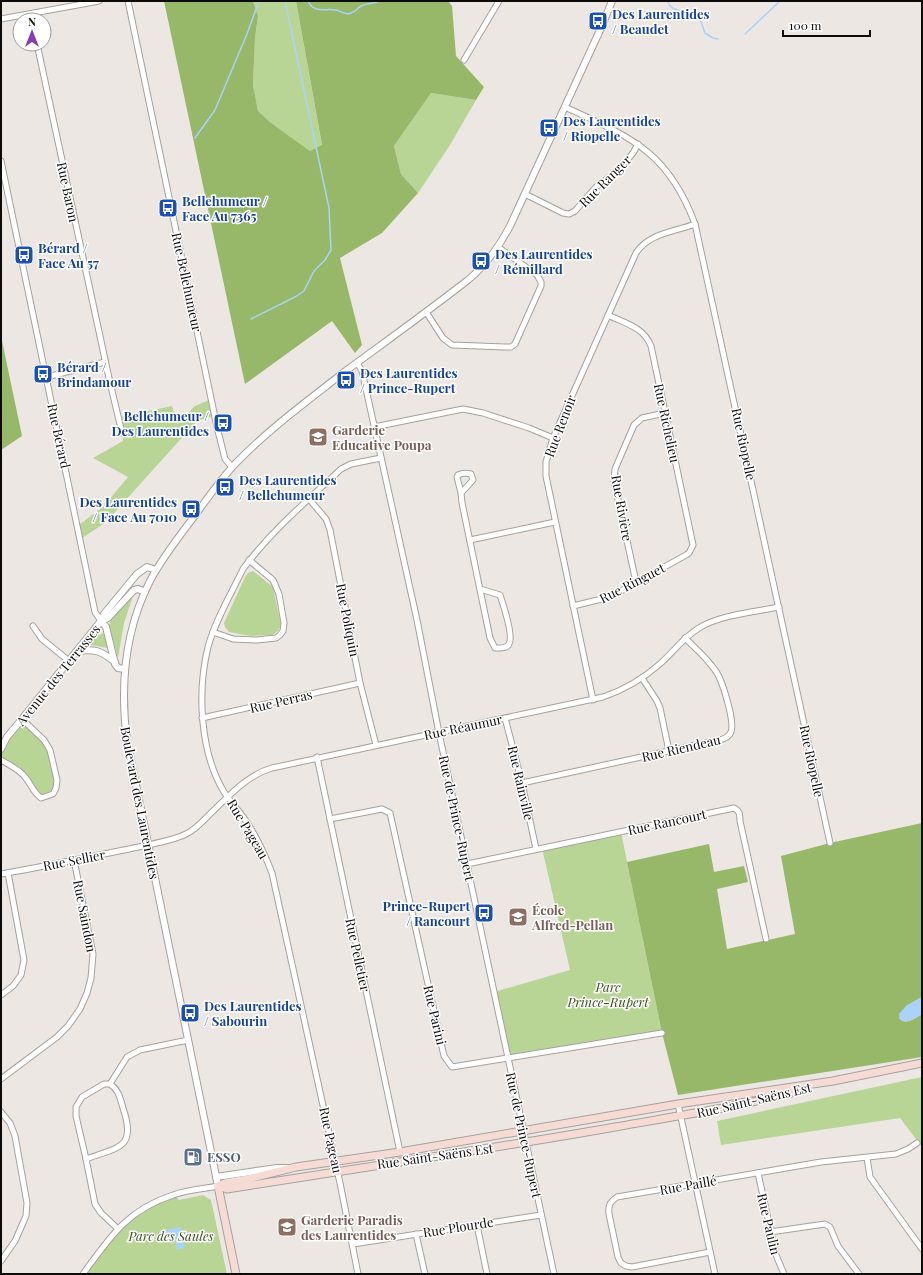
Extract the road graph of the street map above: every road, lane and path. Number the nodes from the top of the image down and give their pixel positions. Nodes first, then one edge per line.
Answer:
1 (99, 1) edge
2 (128, 1) edge
3 (499, 1) edge
4 (612, 1) edge
5 (87, 2) edge
6 (40, 12) edge
7 (12, 17) edge
8 (1, 19) edge
9 (39, 52) edge
10 (464, 60) dead end
11 (565, 107) junction
12 (638, 144) junction
13 (1, 161) edge
14 (525, 194) junction
15 (695, 224) junction
16 (498, 248) junction
17 (426, 312) junction
18 (608, 315) junction
19 (105, 362) junction
20 (357, 363) junction
21 (47, 377) junction
22 (665, 413) junction
23 (374, 427) junction
24 (122, 433) dead end
25 (553, 438) junction
26 (381, 458) junction
27 (232, 467) junction
28 (461, 493) dead end
29 (309, 499) junction
30 (555, 522) junction
31 (470, 540) junction
32 (689, 553) joint
33 (249, 560) junction
34 (156, 570) junction
35 (636, 582) junction
36 (480, 589) junction
37 (145, 592) junction
38 (573, 606) junction
39 (779, 607) junction
40 (101, 621) junction
41 (33, 626) dead end
42 (214, 632) junction
43 (685, 638) junction
44 (77, 651) junction
45 (69, 661) junction
46 (115, 662) junction
47 (125, 669) junction
48 (642, 678) junction
49 (360, 683) junction
50 (593, 700) junction
51 (22, 718) junction
52 (202, 718) junction
53 (505, 718) junction
54 (438, 732) junction
55 (376, 745) junction
56 (1, 749) edge
57 (669, 751) junction
58 (317, 757) junction
59 (1, 760) edge
60 (522, 783) junction
61 (228, 797) junction
62 (330, 819) junction
63 (830, 843) dead end
64 (148, 845) junction
65 (536, 849) junction
66 (74, 860) junction
67 (467, 864) junction
68 (8, 873) junction
69 (1, 874) edge
70 (766, 939) dead end
71 (1, 995) edge
72 (662, 1033) dead end
73 (188, 1040) junction
74 (508, 1058) junction
75 (922, 1063) edge
76 (1, 1079) edge
77 (834, 1081) junction
78 (110, 1084) junction
79 (678, 1104) junction
80 (1, 1112) edge
81 (680, 1116) junction
82 (523, 1130) junction
83 (917, 1142) dead end
84 (526, 1143) junction
85 (400, 1152) junction
86 (867, 1158) junction
87 (86, 1159) junction
88 (336, 1161) junction
89 (296, 1168) junction
90 (338, 1171) junction
91 (758, 1173) junction
92 (216, 1177) junction
93 (696, 1183) junction
94 (218, 1186) junction
95 (541, 1214) junction
96 (477, 1224) junction
97 (118, 1228) junction
98 (770, 1232) junction
99 (416, 1234) junction
100 (352, 1244) junction
101 (922, 1249) edge
102 (710, 1252) junction
103 (1, 1260) edge
104 (83, 1274) edge
105 (236, 1274) edge
106 (358, 1274) edge
107 (425, 1274) edge
108 (487, 1274) edge
109 (554, 1274) edge
110 (714, 1274) edge
111 (784, 1274) edge
112 (859, 1274) edge

1 - 5 street
2 - 27 street, Rue Bellehumeur
3 - 10 street
4 - 11 street, Boulevard des Laurentides
5 - 6 street
7 - 8 street
9 - 19 street, Rue Baron
11 - 12 street, Rue Riopelle
11 - 14 street, Boulevard des Laurentides
12 - 14 street, Rue Ranger
12 - 15 street, Rue Riopelle
13 - 21 street, Rue Bérard
14 - 16 street, Boulevard des Laurentides
15 - 18 street, Rue Renoir
15 - 39 street, Rue Riopelle
16 - 17 street, Boulevard des Laurentides
16 - 17 street
17 - 20 street, Boulevard des Laurentides
18 - 22 street, Rue Richelieu
18 - 25 street, Rue Renoir
19 - 21 street
19 - 24 street, Rue Baron
20 - 23 street, Rue de Prince-Rupert
20 - 27 street, Boulevard des Laurentides
21 - 40 street, Rue Bérard
22 - 32 street, Rue Richelieu
22 - 35 street, Rue Rivière
23 - 25 street
23 - 26 street, Rue de Prince-Rupert
25 - 30 street, Rue Renoir
26 - 29 street, Rue Pageau
26 - 54 street, Rue de Prince-Rupert
27 - 34 street, Boulevard des Laurentides
28 - 31 street
29 - 33 street, Rue Pageau
29 - 49 street, Rue Poliquin
30 - 31 street
30 - 38 street, Rue Renoir
31 - 36 street
32 - 35 street, Rue Ringuet
33 - 42 street, Rue Pageau
33 - 42 street
34 - 37 street, Boulevard des Laurentides
34 - 40 street, Avenue des Terrasses
35 - 38 street, Rue Ringuet
36 - 36 street
37 - 40 street, Avenue des Terrasses
37 - 47 street, Boulevard des Laurentides
38 - 50 street, Rue Renoir
39 - 43 street, Rue Réaumur
39 - 63 street, Rue Riopelle
40 - 44 street, Avenue des Terrasses
40 - 46 street, Rue Bérard
41 - 45 street
42 - 52 street, Rue Pageau
43 - 48 street, Rue Réaumur
43 - 57 street, Rue Riendeau
44 - 45 street, Avenue des Terrasses
44 - 46 street
45 - 51 street, Avenue des Terrasses
46 - 47 street
47 - 64 street, Boulevard des Laurentides
48 - 50 street, Rue Réaumur
48 - 57 street
49 - 52 street, Rue Perras
49 - 55 street, Rue Poliquin
50 - 53 street, Rue Réaumur
51 - 56 street, Avenue des Terrasses
51 - 59 street
52 - 61 street, Rue Pageau
53 - 54 street, Rue Réaumur
53 - 60 street, Rue Rainville
54 - 55 street, Rue Réaumur
54 - 67 street, Rue de Prince-Rupert
55 - 58 street, Rue Réaumur
57 - 60 street, Rue Riendeau
58 - 61 street, Rue Réaumur
58 - 62 street, Rue Pelletier
60 - 65 street, Rue Rainville
61 - 64 street, Rue Réaumur
61 - 88 street, Rue Pageau
62 - 74 street, Rue Parini
62 - 85 street, Rue Pelletier
64 - 66 street, Rue Sellier
64 - 73 street, Boulevard des Laurentides
65 - 67 street, Rue Rancourt
65 - 70 street, Rue Rancourt
66 - 68 street, Rue Sellier
66 - 76 street, Rue Saindon
67 - 74 street, Rue de Prince-Rupert
68 - 69 street, Rue Sellier
68 - 71 street
72 - 74 street, Rue Parini
73 - 78 street
73 - 92 street, Boulevard des Laurentides
74 - 82 street, Rue de Prince-Rupert
75 - 77 main road
77 - 79 main road, Rue Saint-Saëns Est
77 - 81 main road, Rue Saint-Saëns Est
78 - 87 street
78 - 87 street
79 - 81 street
79 - 82 main road, Rue Saint-Saëns Est
80 - 103 street
81 - 84 main road, Rue Saint-Saëns Est
81 - 93 street
82 - 84 street, Rue de Prince-Rupert
82 - 85 main road, Rue Saint-Saëns Est
83 - 86 street, Rue Paillé
84 - 90 main road, Rue Saint-Saëns Est
84 - 95 street, Rue de Prince-Rupert
85 - 88 main road, Rue Saint-Saëns Est
86 - 91 street, Rue Paillé
86 - 101 street
87 - 97 street
88 - 89 main road, Rue Saint-Saëns Est
88 - 90 street, Rue Pageau
89 - 92 street, Rue Saint-Saëns Est
89 - 94 main road, Rue Saint-Saëns Est
90 - 94 main road, Rue Saint-Saëns Est
90 - 100 street, Rue Pageau
91 - 93 street, Rue Paillé
91 - 98 street, Rue Paulin
92 - 94 street, Boulevard des Laurentides
93 - 102 street
93 - 102 street, Rue Paillé
94 - 97 street
94 - 105 main road, Boulevard des Laurentides
95 - 96 street, Rue Plourde
95 - 109 street, Rue de Prince-Rupert
96 - 99 street, Rue Plourde
96 - 108 street
97 - 104 street
98 - 111 street, Rue Paulin
98 - 112 street
99 - 100 street, Rue Plourde
99 - 107 street
100 - 106 street, Rue Pageau
102 - 110 street

